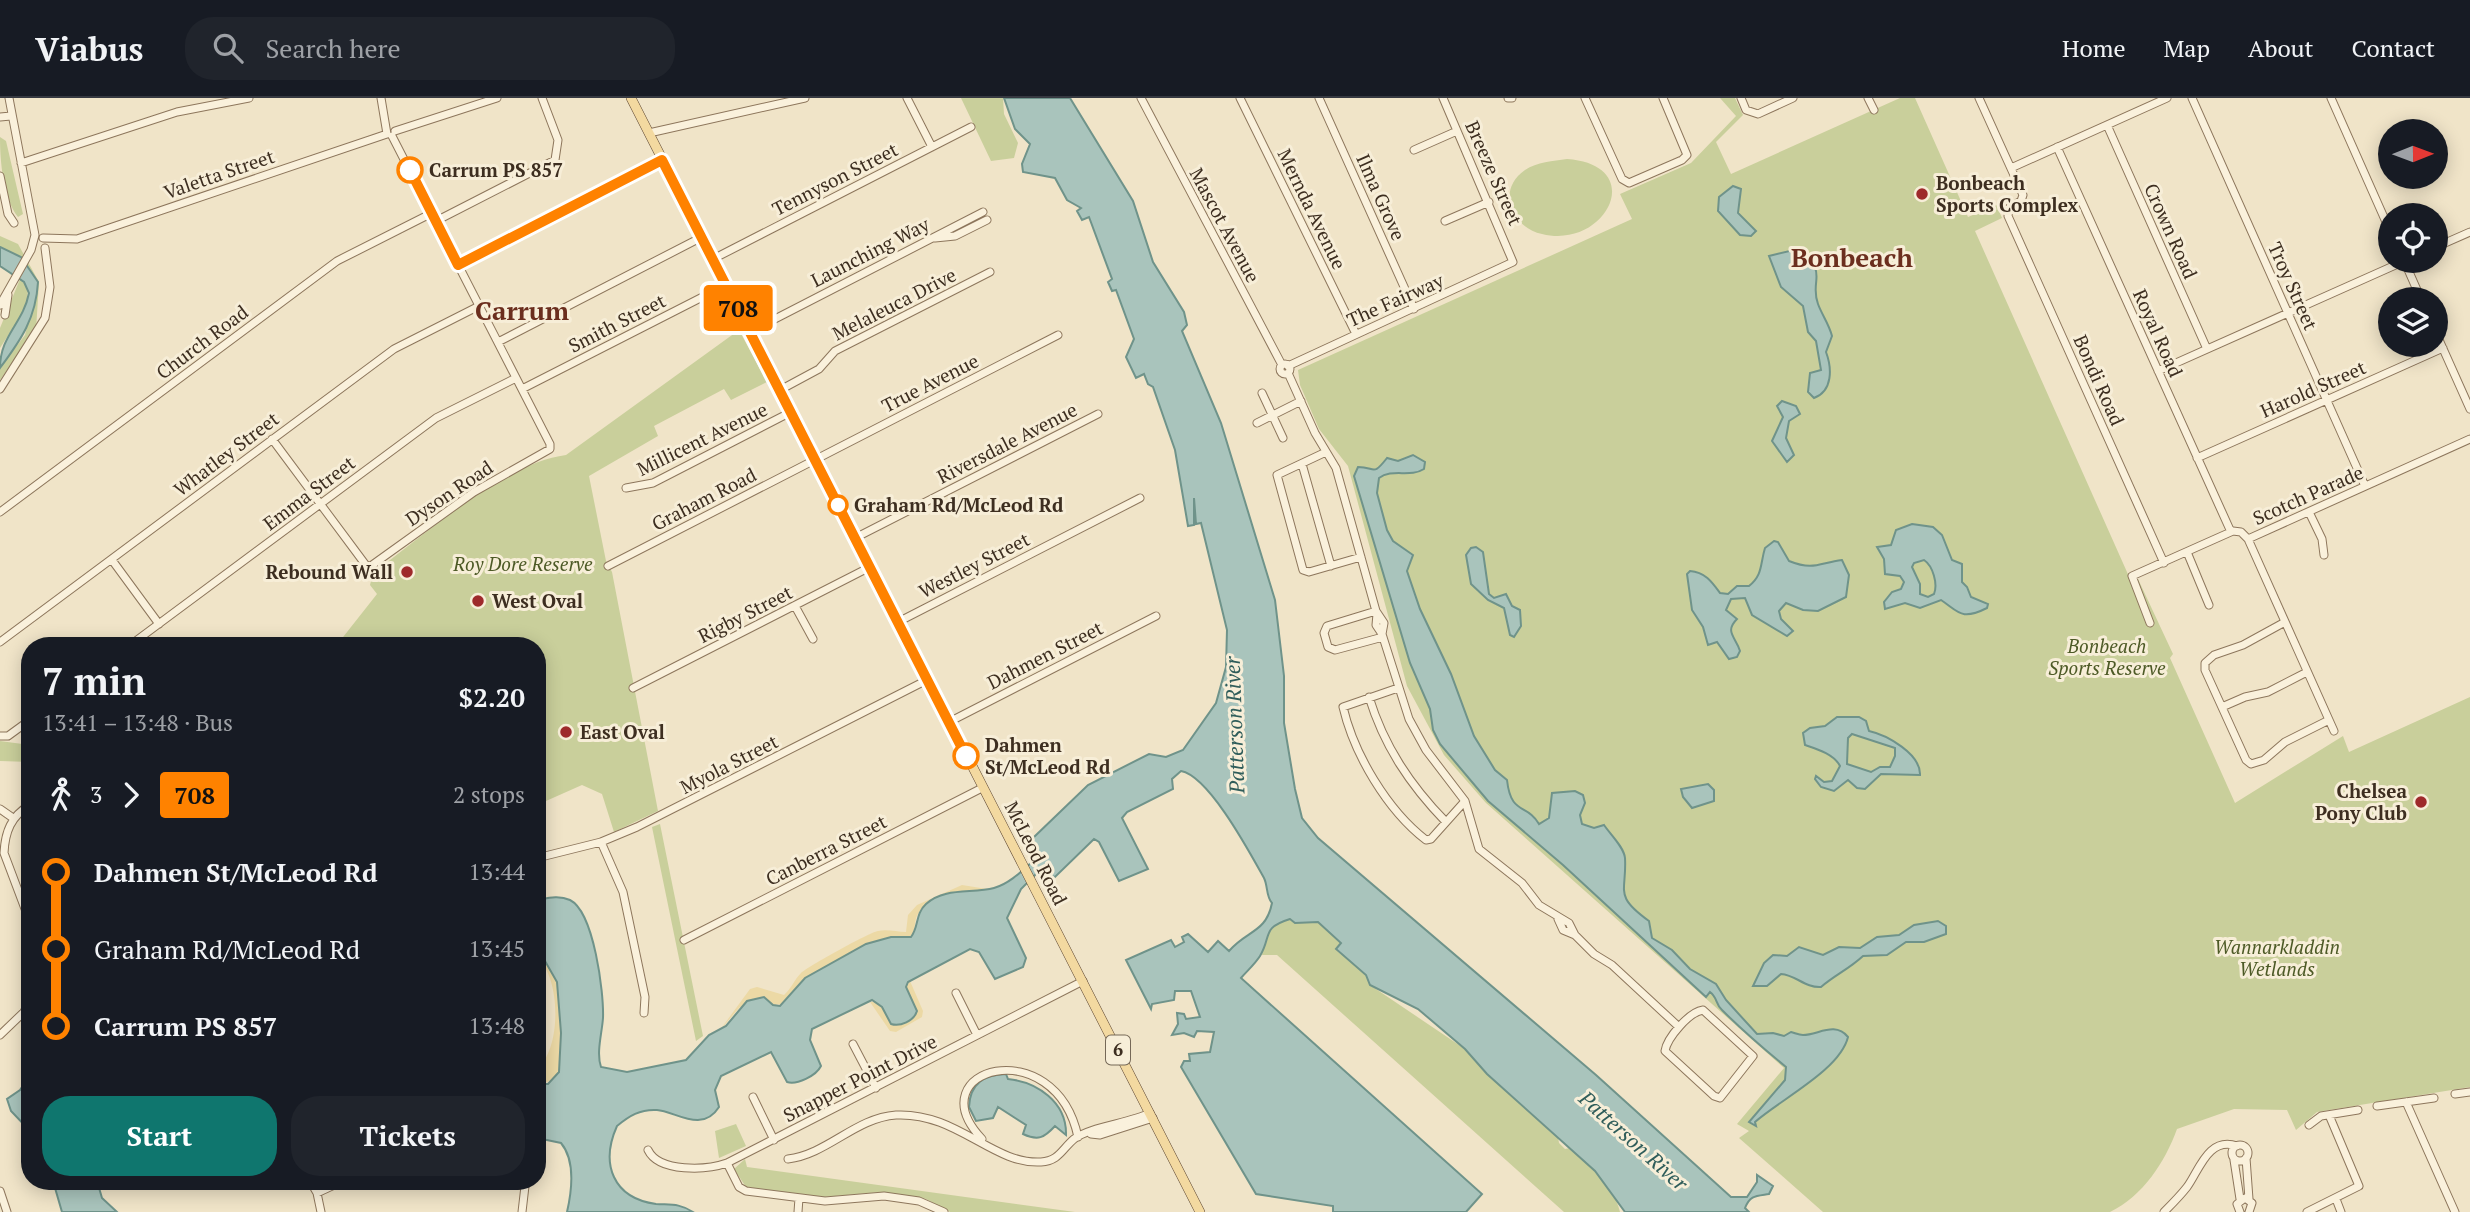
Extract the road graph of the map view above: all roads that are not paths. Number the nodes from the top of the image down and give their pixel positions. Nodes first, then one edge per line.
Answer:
1 (2, 98) edge
2 (9, 98) edge
3 (249, 98) edge
4 (381, 98) edge
5 (497, 98) edge
6 (542, 98) edge
7 (631, 98) edge
8 (805, 98) edge
9 (907, 98) edge
10 (1141, 98) edge
11 (1240, 98) edge
12 (1319, 98) edge
13 (1443, 98) edge
14 (1585, 98) edge
15 (1664, 98) edge
16 (1741, 98) edge
17 (1793, 98) edge
18 (1868, 98) edge
19 (1979, 98) edge
20 (2141, 98) edge
21 (2167, 98) edge
22 (2192, 98) edge
23 (2331, 98) edge
24 (2145, 108) junction
25 (1874, 110) dead end
26 (11, 116) junction
27 (0, 117) edge
28 (2107, 125) junction
29 (971, 127) dead end
30 (1457, 131) junction
31 (390, 132) junction
32 (649, 133) junction
33 (932, 147) junction
34 (2057, 147) junction
35 (1413, 150) dead end
36 (662, 160) junction
37 (21, 163) junction
38 (2011, 168) junction
39 (0, 176) edge
40 (1489, 202) junction
41 (2378, 204) edge
42 (983, 212) dead end
43 (434, 217) junction
44 (987, 220) dead end
45 (1445, 221) dead end
46 (13, 223) dead end
47 (2470, 232) edge
48 (39, 236) junction
49 (702, 237) junction
50 (61, 240) junction
51 (928, 240) junction
52 (2448, 242) edge
53 (45, 247) junction
54 (32, 253) junction
55 (713, 259) junction
56 (46, 262) junction
57 (1513, 262) joint
58 (458, 265) junction
59 (990, 272) dead end
60 (2379, 273) edge
61 (726, 285) junction
62 (479, 306) junction
63 (1414, 309) junction
64 (2288, 313) junction
65 (1, 315) edge
66 (771, 321) junction
67 (747, 325) junction
68 (1356, 334) junction
69 (1058, 335) dead end
70 (498, 342) junction
71 (755, 342) junction
72 (2207, 349) junction
73 (2423, 357) edge
74 (2447, 357) edge
75 (1286, 368) junction
76 (2158, 371) junction
77 (516, 378) junction
78 (0, 388) edge
79 (522, 389) junction
80 (780, 390) junction
81 (1262, 393) dead end
82 (2327, 400) junction
83 (1301, 401) junction
84 (2470, 409) edge
85 (791, 412) junction
86 (1272, 413) junction
87 (1098, 414) dead end
88 (1257, 423) dead end
89 (272, 439) junction
90 (1283, 439) dead end
91 (2470, 440) edge
92 (1326, 452) junction
93 (2197, 458) junction
94 (815, 459) junction
95 (1302, 464) junction
96 (2365, 486) junction
97 (626, 488) dead end
98 (1140, 498) dead end
99 (320, 504) junction
100 (0, 512) edge
101 (2309, 512) junction
102 (2231, 532) junction
103 (855, 538) junction
104 (2248, 539) junction
105 (2187, 552) junction
106 (2324, 555) dead end
107 (1361, 557) junction
108 (112, 559) junction
109 (2164, 563) junction
110 (608, 566) dead end
111 (1331, 566) junction
112 (870, 567) junction
113 (2209, 605) dead end
114 (795, 606) junction
115 (1377, 613) junction
116 (1156, 616) dead end
117 (898, 622) junction
118 (2285, 622) junction
119 (2150, 623) dead end
120 (159, 624) junction
121 (1382, 636) junction
122 (141, 637) edge
123 (813, 639) dead end
124 (0, 642) edge
125 (2307, 672) junction
126 (927, 680) junction
127 (634, 688) dead end
128 (1398, 688) junction
129 (1369, 697) junction
130 (2222, 707) junction
131 (2329, 720) junction
132 (949, 722) junction
133 (21, 726) edge
134 (2334, 731) dead end
135 (4, 736) edge
136 (982, 788) junction
137 (1465, 801) junction
138 (0, 809) edge
139 (21, 812) edge
140 (13, 818) junction
141 (1446, 822) junction
142 (601, 842) junction
143 (546, 856) edge
144 (21, 898) edge
145 (684, 940) dead end
146 (1083, 981) junction
147 (956, 993) dead end
148 (644, 1013) dead end
149 (21, 1019) edge
150 (1679, 1027) junction
151 (0, 1035) edge
152 (977, 1035) junction
153 (853, 1044) dead end
154 (876, 1088) junction
155 (2470, 1092) edge
156 (2455, 1094) dead end
157 (753, 1097) dead end
158 (2434, 1098) dead end
159 (2406, 1102) junction
160 (2378, 1106) dead end
161 (2358, 1110) dead end
162 (1151, 1115) junction
163 (2329, 1115) junction
164 (968, 1122) junction
165 (2309, 1125) dead end
166 (962, 1131) junction
167 (1078, 1137) junction
168 (774, 1140) junction
169 (989, 1145) junction
170 (2237, 1146) junction
171 (2215, 1149) junction
172 (648, 1150) dead end
173 (2233, 1158) junction
174 (2246, 1158) junction
175 (788, 1159) dead end
176 (727, 1163) junction
177 (315, 1190) edge
178 (324, 1190) edge
179 (525, 1190) edge
180 (0, 1191) edge
181 (317, 1193) junction
182 (799, 1198) junction
183 (2239, 1199) junction
184 (2336, 1199) junction
185 (2250, 1205) edge
186 (2238, 1211) edge
187 (7, 1212) edge
188 (321, 1212) edge
189 (522, 1212) edge
190 (798, 1212) edge
191 (944, 1212) edge
192 (1200, 1212) edge
193 (2164, 1212) edge
194 (2258, 1212) edge
195 (2307, 1212) edge
196 (2342, 1212) edge
197 (2455, 1212) edge

1 - 26 street
2 - 26 street
3 - 37 street
4 - 31 street
5 - 31 street, Valetta Street
6 - 43 street, Church Road
7 - 32 main road, McLeod Road / 6
8 - 32 street
9 - 33 street
10 - 75 street, Mascot Avenue
11 - 68 street, Mernda Avenue
12 - 63 street, Ilma Grove
13 - 30 street, Breeze Street
14 - 15 street
16 - 17 street
18 - 25 street
19 - 38 street
20 - 24 street
21 - 24 street
22 - 64 street, Troy Street
23 - 41 street
24 - 28 street
26 - 27 street
26 - 37 street
28 - 34 street
28 - 72 street, Crown Road
29 - 33 street, Tennyson Street
30 - 35 street
30 - 40 street, Breeze Street
31 - 43 street
31 - 50 street, Valetta Street
32 - 36 main road, McLeod Road / 6
33 - 55 street, Tennyson Street
34 - 38 street
34 - 76 street, Royal Road
36 - 49 main road, McLeod Road / 6
36 - 58 street
37 - 48 street
38 - 109 street, Bondi Road
39 - 46 street
40 - 45 street
40 - 57 street, Breeze Street
42 - 51 street, Launching Way
43 - 58 street
43 - 100 street, Church Road
44 - 51 street
47 - 52 street
48 - 50 street, Valetta Street
48 - 53 street
48 - 54 street
49 - 55 main road, McLeod Road / 6
49 - 70 street
50 - 53 street, Valetta Street
51 - 66 street, Launching Way
53 - 54 street, Valetta Street
53 - 56 street
54 - 56 street
54 - 65 street
55 - 61 main road, McLeod Road / 6
56 - 78 street
57 - 63 street, The Fairway
58 - 62 street
59 - 80 street, Melaleuca Drive
60 - 64 street
61 - 67 main road, McLeod Road / 6
61 - 79 street, Smith Street
62 - 70 street
62 - 89 street, Whatley Street
63 - 68 street, The Fairway
64 - 72 street
64 - 82 street, Troy Street
66 - 67 street, Launching Way
66 - 71 street, Launching Way
67 - 71 main road, McLeod Road / 6
68 - 75 street, The Fairway
69 - 94 street, True Avenue
70 - 77 street
71 - 80 main road, McLeod Road / 6
72 - 76 street
73 - 82 street, Harold Street
74 - 84 street
75 - 83 street, Mascot Avenue
76 - 93 street, Royal Road
77 - 79 street
77 - 99 street, Emma Street
79 - 99 street, Dyson Road
80 - 85 main road, McLeod Road / 6
81 - 86 street
82 - 93 street, Harold Street
82 - 96 street, Troy Street
83 - 86 street
83 - 92 street, Mascot Avenue
85 - 94 main road, McLeod Road / 6
85 - 97 street, Millicent Avenue
86 - 88 street
86 - 90 street
87 - 103 street, Riversdale Avenue
89 - 99 street
89 - 108 street, Whatley Street
91 - 96 street, Scotch Parade
92 - 95 street
92 - 107 street, Mascot Avenue
93 - 102 street, Royal Road
94 - 103 main road, McLeod Road / 6
94 - 110 street, Graham Road
95 - 111 street
95 - 111 street
96 - 101 street, Scotch Parade
98 - 117 street, Westley Street
99 - 120 street, Emma Street
101 - 104 street, Scotch Parade
101 - 106 street
102 - 104 street, Scotch Parade
102 - 105 street, Scotch Parade
103 - 112 main road, McLeod Road / 6
104 - 118 street
105 - 109 street, Scotch Parade
105 - 113 street
107 - 111 street
107 - 115 street, Mascot Avenue
108 - 120 street
108 - 124 street, Whatley Street
109 - 119 street, Scotch Parade
112 - 114 street, Rigby Street
112 - 117 main road, McLeod Road / 6
114 - 123 street
114 - 127 street, Rigby Street
115 - 121 street, Mascot Avenue
115 - 121 street
116 - 132 street, Dahmen Street
117 - 126 main road, McLeod Road / 6
118 - 125 street
118 - 130 street
120 - 122 street, Emma Street
121 - 128 street, Mascot Avenue
125 - 130 street
125 - 131 street
126 - 132 main road, McLeod Road / 6
126 - 142 street, Myola Street
128 - 129 street
128 - 137 street, Mascot Avenue
129 - 141 street
129 - 141 street
130 - 131 street
131 - 134 street
132 - 136 main road, McLeod Road / 6
133 - 135 street
136 - 145 street, Canberra Street
136 - 146 main road, McLeod Road / 6
137 - 141 street
137 - 150 street
138 - 140 street
139 - 140 street
140 - 144 street
142 - 143 street, Myola Street
142 - 148 street
146 - 152 street, Snapper Point Drive
146 - 162 main road, McLeod Road / 6
147 - 152 street
149 - 151 street
150 - 150 street
152 - 154 street, Snapper Point Drive
153 - 154 street
154 - 168 street, Snapper Point Drive
155 - 156 street
157 - 168 street
158 - 159 street
159 - 160 street
159 - 197 street
161 - 163 street
162 - 167 street
162 - 192 main road, McLeod Road / 6
163 - 165 street
163 - 184 street
164 - 166 street
164 - 167 street
164 - 169 street
166 - 169 street
166 - 175 street
167 - 169 street
168 - 176 street, Snapper Point Drive
170 - 171 street
170 - 173 street
170 - 174 street
171 - 173 street
171 - 193 street
172 - 176 street, Snapper Point Drive
173 - 174 street
173 - 183 street
174 - 185 street
176 - 182 street
177 - 181 street
178 - 181 street
179 - 189 street
180 - 187 street
181 - 188 street
182 - 190 street
182 - 191 street
183 - 185 street
183 - 186 street
184 - 195 street
184 - 196 street
185 - 194 street

